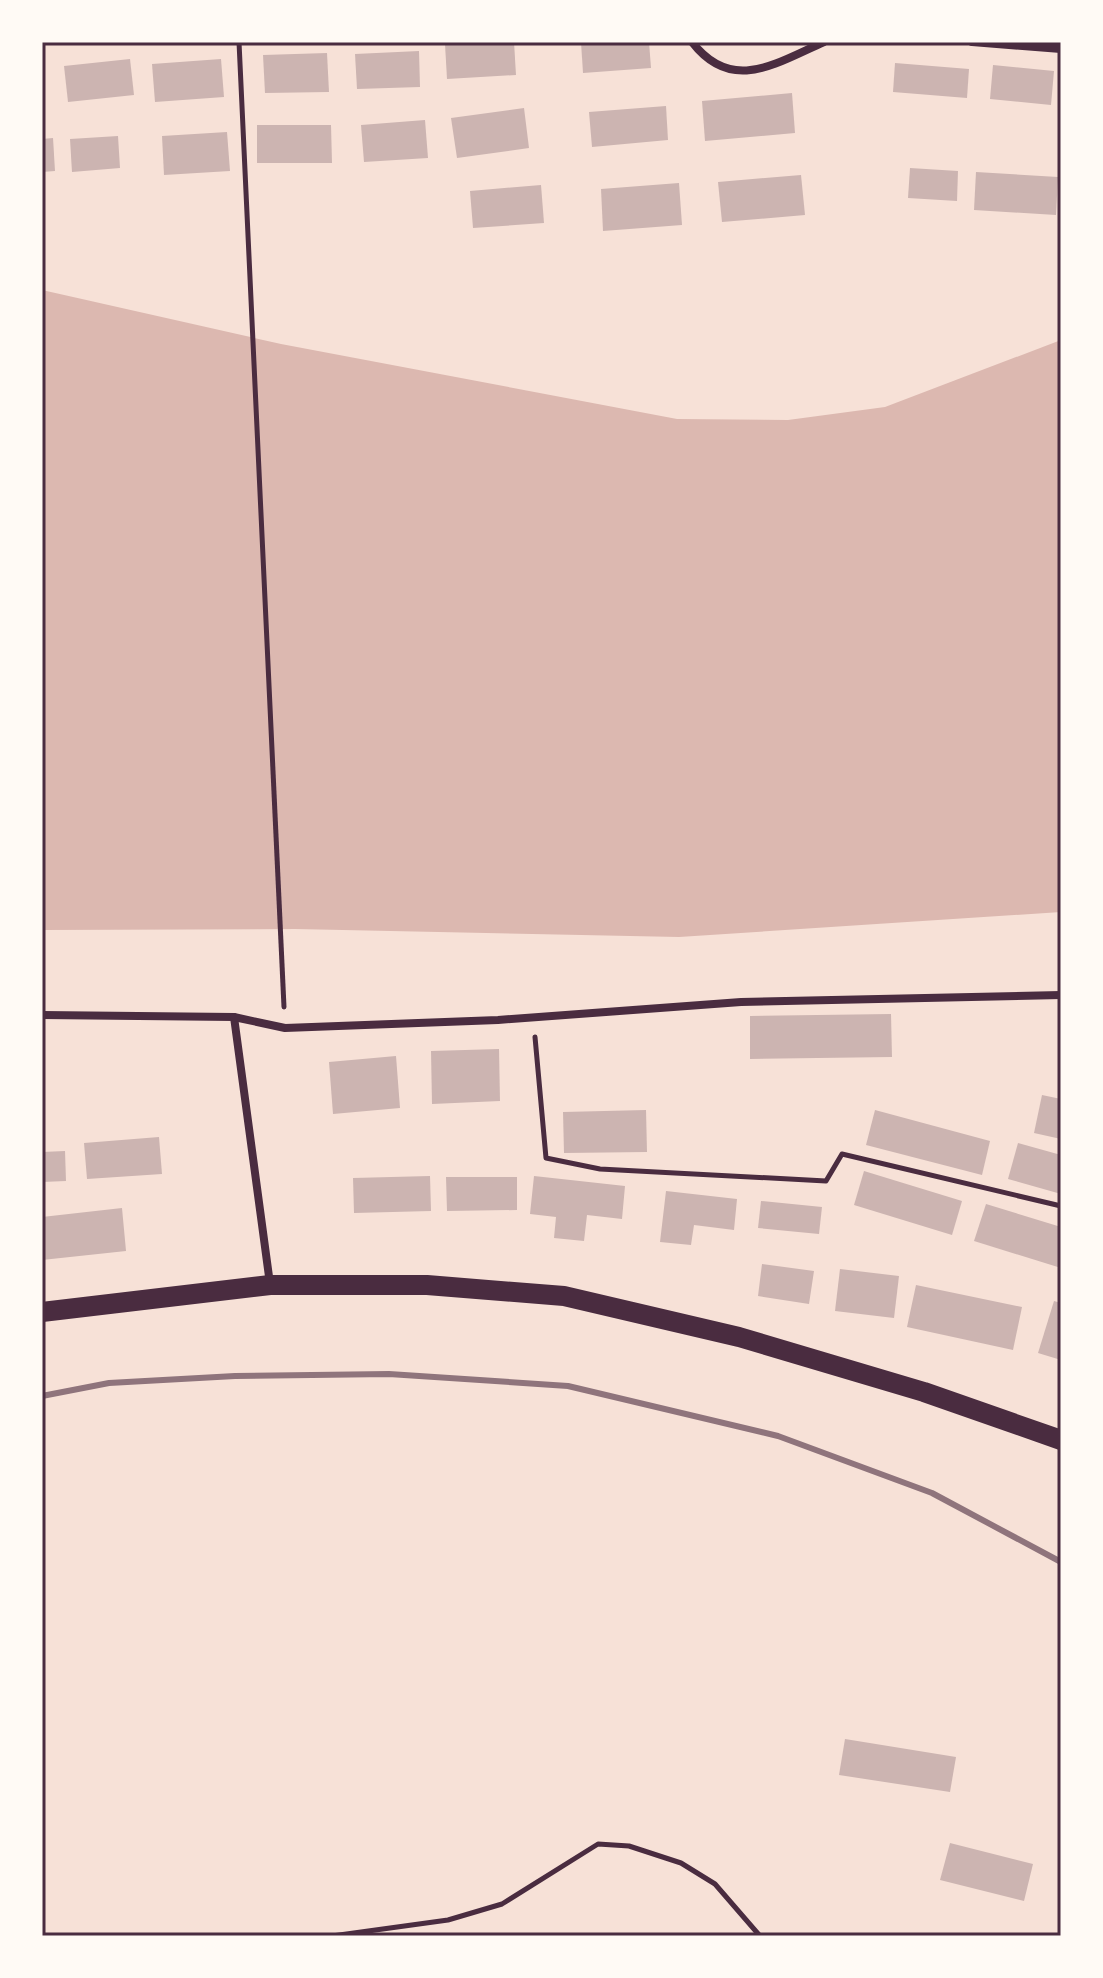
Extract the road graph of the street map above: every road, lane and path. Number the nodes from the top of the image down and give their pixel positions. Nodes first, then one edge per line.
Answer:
1 (239, 42) edge
2 (248, 42) edge
3 (692, 42) edge
4 (824, 42) edge
5 (972, 42) edge
6 (1061, 49) edge
7 (1061, 995) edge
8 (42, 1015) edge
9 (234, 1017) junction
10 (534, 1017) junction
11 (285, 1028) junction
12 (1061, 1206) edge
13 (270, 1285) junction
14 (44, 1312) edge
15 (1061, 1440) edge
16 (332, 1936) edge
17 (760, 1936) edge

1 - 2 path
1 - 11 path
3 - 4 street
5 - 6 street
7 - 10 street
8 - 9 street
9 - 11 street
9 - 13 street
10 - 11 street
10 - 12 path
13 - 14 main road
13 - 15 main road
16 - 17 path

